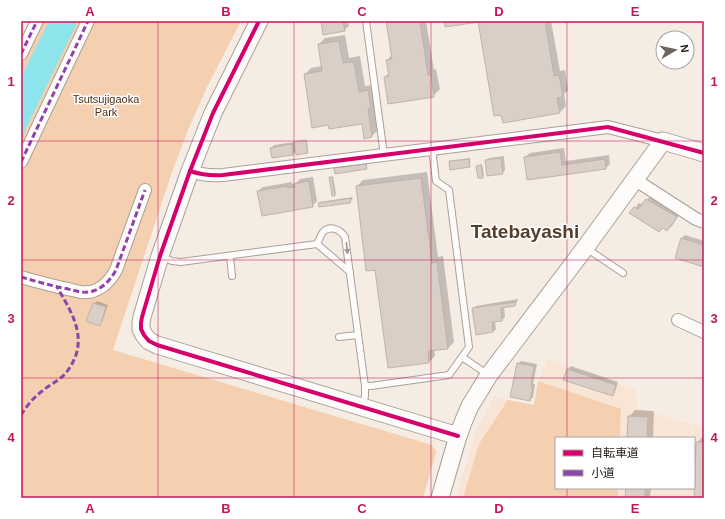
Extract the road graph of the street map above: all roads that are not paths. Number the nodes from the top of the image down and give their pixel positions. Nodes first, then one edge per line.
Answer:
1 (37, 21) edge
2 (88, 21) edge
3 (259, 21) edge
4 (366, 21) edge
5 (21, 54) edge
6 (663, 141) junction
7 (432, 149) junction
8 (704, 153) edge
9 (384, 155) junction
10 (21, 162) edge
11 (190, 170) junction
12 (634, 179) junction
13 (145, 190) dead end
14 (704, 222) edge
15 (317, 244) junction
16 (585, 248) junction
17 (160, 256) junction
18 (230, 256) junction
19 (350, 272) junction
20 (624, 273) dead end
21 (232, 276) dead end
22 (21, 277) edge
23 (678, 320) dead end
24 (704, 332) edge
25 (358, 335) junction
26 (339, 337) dead end
27 (462, 357) junction
28 (489, 375) junction
29 (365, 386) junction
30 (363, 407) junction
31 (458, 436) junction
32 (440, 498) edge

1 - 5 street
2 - 10 street
3 - 11 street
4 - 9 lane
6 - 7 street
6 - 8 street
6 - 12 street
7 - 9 street
7 - 27 lane
9 - 11 street
11 - 17 street
12 - 14 street
12 - 16 street
13 - 22 street
15 - 18 lane
15 - 19 lane
15 -> 19 lane
16 - 20 lane
16 - 28 street
17 - 18 lane
17 - 30 street
18 - 21 lane
19 - 25 lane
23 - 24 street
25 - 26 lane
25 - 29 lane
27 - 28 lane
27 - 29 lane
28 - 31 street
29 - 30 lane
30 - 31 street
31 - 32 street

